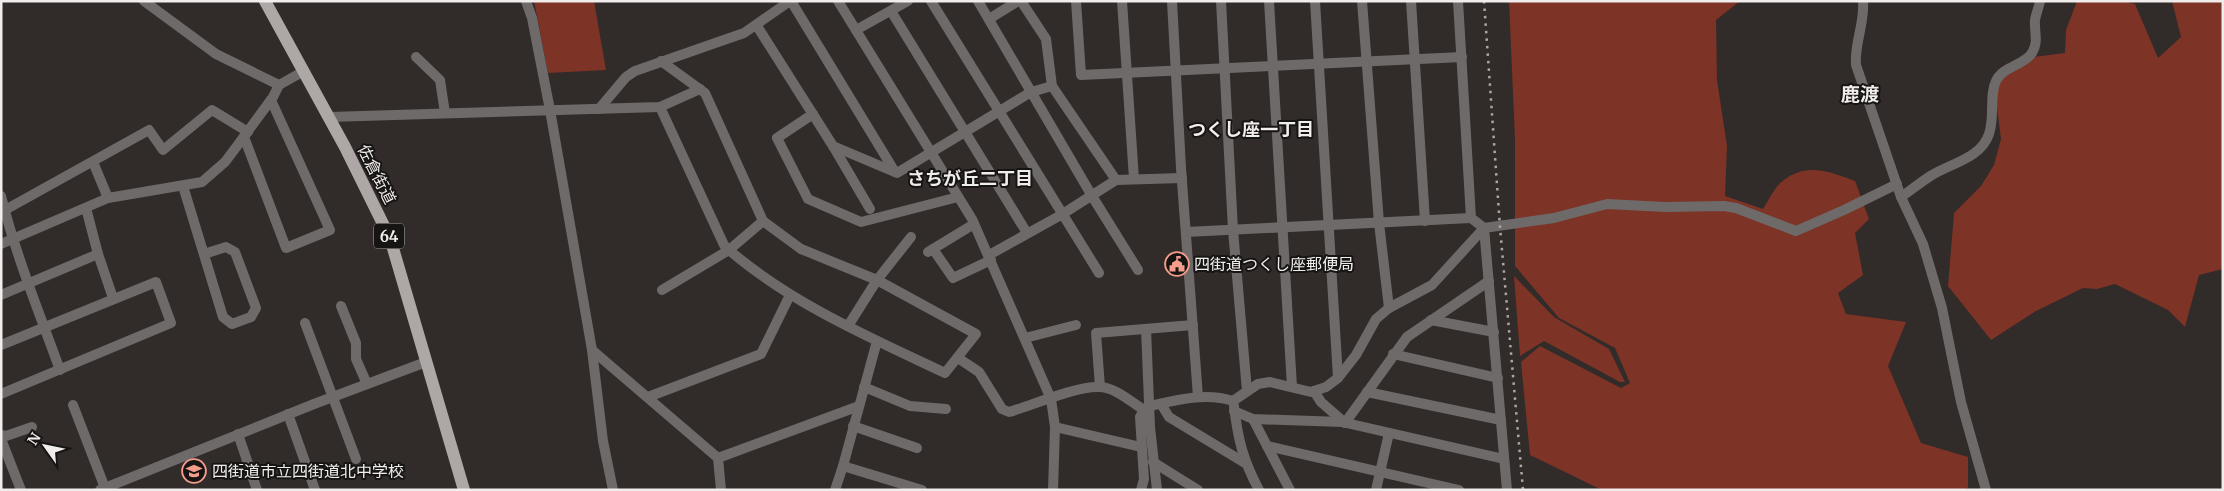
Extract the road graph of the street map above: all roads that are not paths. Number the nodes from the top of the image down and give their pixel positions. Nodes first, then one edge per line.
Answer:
1 (144, 1) edge
2 (265, 1) edge
3 (526, 1) edge
4 (791, 1) edge
5 (838, 1) edge
6 (908, 1) edge
7 (930, 1) edge
8 (978, 1) edge
9 (1019, 1) edge
10 (1076, 1) edge
11 (1122, 1) edge
12 (1172, 1) edge
13 (1221, 1) edge
14 (1269, 1) edge
15 (1316, 1) edge
16 (1362, 1) edge
17 (1411, 1) edge
18 (1458, 1) edge
19 (1863, 1) edge
20 (2040, 1) edge
21 (891, 11) junction
22 (989, 19) junction
23 (756, 26) junction
24 (856, 30) junction
25 (1462, 56) junction
26 (416, 57) dead end
27 (1415, 59) junction
28 (661, 61) junction
29 (1366, 61) junction
30 (1319, 64) junction
31 (1272, 66) junction
32 (1224, 68) junction
33 (304, 71) junction
34 (1176, 71) junction
35 (1127, 73) junction
36 (279, 85) junction
37 (1052, 86) junction
38 (700, 89) junction
39 (1031, 92) junction
40 (270, 100) junction
41 (660, 107) junction
42 (550, 110) junction
43 (599, 110) junction
44 (998, 112) junction
45 (445, 113) junction
46 (813, 114) junction
47 (328, 118) junction
48 (965, 132) junction
49 (246, 134) junction
50 (832, 146) junction
51 (930, 153) junction
52 (93, 162) junction
53 (895, 172) junction
54 (1182, 178) junction
55 (1134, 179) junction
56 (1116, 180) junction
57 (1897, 184) junction
58 (183, 186) junction
59 (1, 196) edge
60 (1092, 196) junction
61 (958, 197) junction
62 (1901, 197) junction
63 (108, 198) junction
64 (86, 208) junction
65 (870, 209) dead end
66 (5, 210) junction
67 (1061, 215) junction
68 (1471, 218) junction
69 (763, 221) junction
70 (1425, 221) junction
71 (1379, 223) junction
72 (974, 224) junction
73 (1331, 225) junction
74 (1283, 227) junction
75 (1484, 228) junction
76 (1233, 230) junction
77 (1186, 232) junction
78 (1027, 233) junction
79 (911, 237) dead end
80 (12, 240) junction
81 (1, 244) edge
82 (729, 250) junction
83 (98, 254) junction
84 (204, 254) junction
85 (990, 258) junction
86 (1138, 270) dead end
87 (1099, 273) dead end
88 (877, 280) junction
89 (1489, 281) junction
90 (27, 284) junction
91 (662, 290) dead end
92 (1, 295) edge
93 (790, 295) junction
94 (113, 298) junction
95 (341, 306) dead end
96 (1389, 308) junction
97 (1431, 320) junction
98 (305, 323) dead end
99 (1076, 325) dead end
100 (1193, 325) junction
101 (848, 326) junction
102 (44, 327) junction
103 (1146, 329) junction
104 (1494, 332) junction
105 (1025, 338) junction
106 (877, 341) junction
107 (1, 345) edge
108 (592, 350) junction
109 (1393, 354) junction
110 (958, 358) junction
111 (426, 362) junction
112 (60, 370) junction
113 (1338, 378) junction
114 (1498, 378) junction
115 (367, 384) junction
116 (864, 387) junction
117 (1100, 387) junction
118 (1292, 387) junction
119 (1247, 391) junction
120 (1314, 391) junction
121 (1367, 392) junction
122 (1, 394) edge
123 (332, 397) junction
124 (648, 397) junction
125 (1198, 397) junction
126 (1051, 399) junction
127 (1233, 400) junction
128 (73, 404) dead end
129 (858, 406) junction
130 (1152, 407) junction
131 (946, 409) dead end
132 (1234, 411) junction
133 (288, 414) junction
134 (1253, 419) junction
135 (1501, 420) junction
136 (1346, 423) junction
137 (853, 426) junction
138 (32, 427) dead end
139 (1055, 427) junction
140 (1389, 433) junction
141 (238, 434) junction
142 (1, 435) edge
143 (1, 439) edge
144 (1267, 446) junction
145 (1141, 447) junction
146 (917, 448) dead end
147 (718, 458) junction
148 (356, 459) dead end
149 (1504, 460) junction
150 (1153, 462) junction
151 (1245, 463) junction
152 (842, 466) junction
153 (1380, 472) junction
154 (103, 489) edge
155 (21, 490) edge
156 (257, 490) edge
157 (315, 490) edge
158 (464, 490) edge
159 (613, 490) edge
160 (722, 490) edge
161 (835, 490) edge
162 (922, 490) edge
163 (1053, 490) edge
164 (1141, 490) edge
165 (1157, 490) edge
166 (1198, 490) edge
167 (1259, 490) edge
168 (1290, 490) edge
169 (1376, 490) edge
170 (1460, 490) edge
171 (1507, 490) edge
172 (1986, 490) edge

1 - 36 street
2 - 33 main road, 佐倉街道 / 64
3 - 42 street
4 - 23 street
4 - 53 street
5 - 24 street
6 - 21 street
7 - 44 street
8 - 22 street
9 - 22 street
9 - 37 street
10 - 35 street
11 - 35 street
12 - 34 street
13 - 32 street
14 - 31 street
15 - 30 street
16 - 29 street
17 - 27 street
18 - 25 street
19 - 57 street
20 - 62 street
21 - 24 street
21 - 48 street
22 - 39 street
23 - 28 street
23 - 46 street
24 - 51 street
25 - 27 street
25 - 68 street
26 - 45 street
27 - 29 street
27 - 70 street
28 - 38 street
28 - 43 street
29 - 30 street
29 - 71 street
30 - 31 street
30 - 73 street
31 - 32 street
31 - 74 street
32 - 34 street
32 - 76 street
33 - 36 street
33 - 47 main road, 佐倉街道 / 64
34 - 35 street
34 - 54 street
35 - 55 street
36 - 40 street
37 - 39 street
37 - 56 street
38 - 41 street
38 - 69 street
39 - 44 street
39 - 60 street
40 - 49 street
40 - 49 street
41 - 43 street
41 - 82 street
42 - 43 street
42 - 45 street
42 - 108 street
44 - 48 street
44 - 67 street
45 - 47 street
46 - 50 street
46 - 61 street
47 - 111 main road, 佐倉街道 / 64
48 - 51 street
48 - 78 street
49 - 52 street
49 - 58 street
50 - 53 street
50 - 65 street
51 - 53 street
51 - 61 street
52 - 63 street
52 - 66 street
54 - 55 street
54 - 77 street
55 - 56 street
56 - 60 street
57 - 62 street
57 - 75 street
58 - 63 street
58 - 84 street
59 - 66 street
60 - 67 street
60 - 86 street
61 - 72 street
62 - 172 street
63 - 64 street
64 - 80 street
64 - 83 street
66 - 80 street
67 - 78 street
67 - 87 street
68 - 70 street
68 - 75 street
69 - 82 street
69 - 88 street
70 - 71 street
71 - 73 street
71 - 96 street
72 - 85 street
72 - 85 street
73 - 74 street
73 - 113 street
74 - 76 street
74 - 118 street
75 - 89 street
75 - 96 street
76 - 77 street
76 - 119 street
77 - 100 street
78 - 85 street
79 - 88 street
80 - 81 street
80 - 90 street
82 - 91 street
82 - 93 street
83 - 90 street
83 - 94 street
84 - 84 street
85 - 105 street
88 - 101 street
88 - 110 street
89 - 97 street
89 - 104 street
90 - 92 street
90 - 102 street
93 - 101 street
93 - 124 street
94 - 102 street
94 - 112 street
95 - 115 street
96 - 113 street
97 - 104 street
97 - 109 street
98 - 123 street
99 - 105 street
100 - 103 street
100 - 125 street
101 - 106 street
102 - 107 street
102 - 112 street
103 - 117 street
103 - 130 street
104 - 114 street
105 - 126 street
106 - 110 street
106 - 116 street
108 - 124 street
108 - 159 street
109 - 114 street
109 - 121 street
110 - 126 street
111 - 115 street
111 - 158 main road, 佐倉街道 / 64
112 - 122 street
113 - 120 street
114 - 135 street
115 - 123 street
116 - 129 street
116 - 131 street
117 - 126 street
117 - 130 street
118 - 119 street
118 - 120 street
119 - 127 street
120 - 136 street
121 - 135 street
121 - 136 street
123 - 133 street
123 - 148 street
124 - 147 street
125 - 127 street
125 - 130 street
126 - 139 street
127 - 132 street
128 - 154 street
129 - 137 street
129 - 147 street
130 - 145 street
130 - 150 street
130 - 151 street
132 - 134 street
132 - 151 street
133 - 141 street
133 - 157 street
134 - 136 street
134 - 144 street
135 - 149 street
136 - 140 street
137 - 146 street
137 - 152 street
138 - 142 street
139 - 145 street
139 - 163 street
140 - 149 street
140 - 153 street
141 - 154 street
141 - 156 street
143 - 155 street
144 - 153 street
144 - 168 street
145 - 164 street
147 - 160 street
149 - 171 street
150 - 165 street
150 - 166 street
151 - 167 street
152 - 161 street
152 - 162 street
153 - 169 street
153 - 170 street

